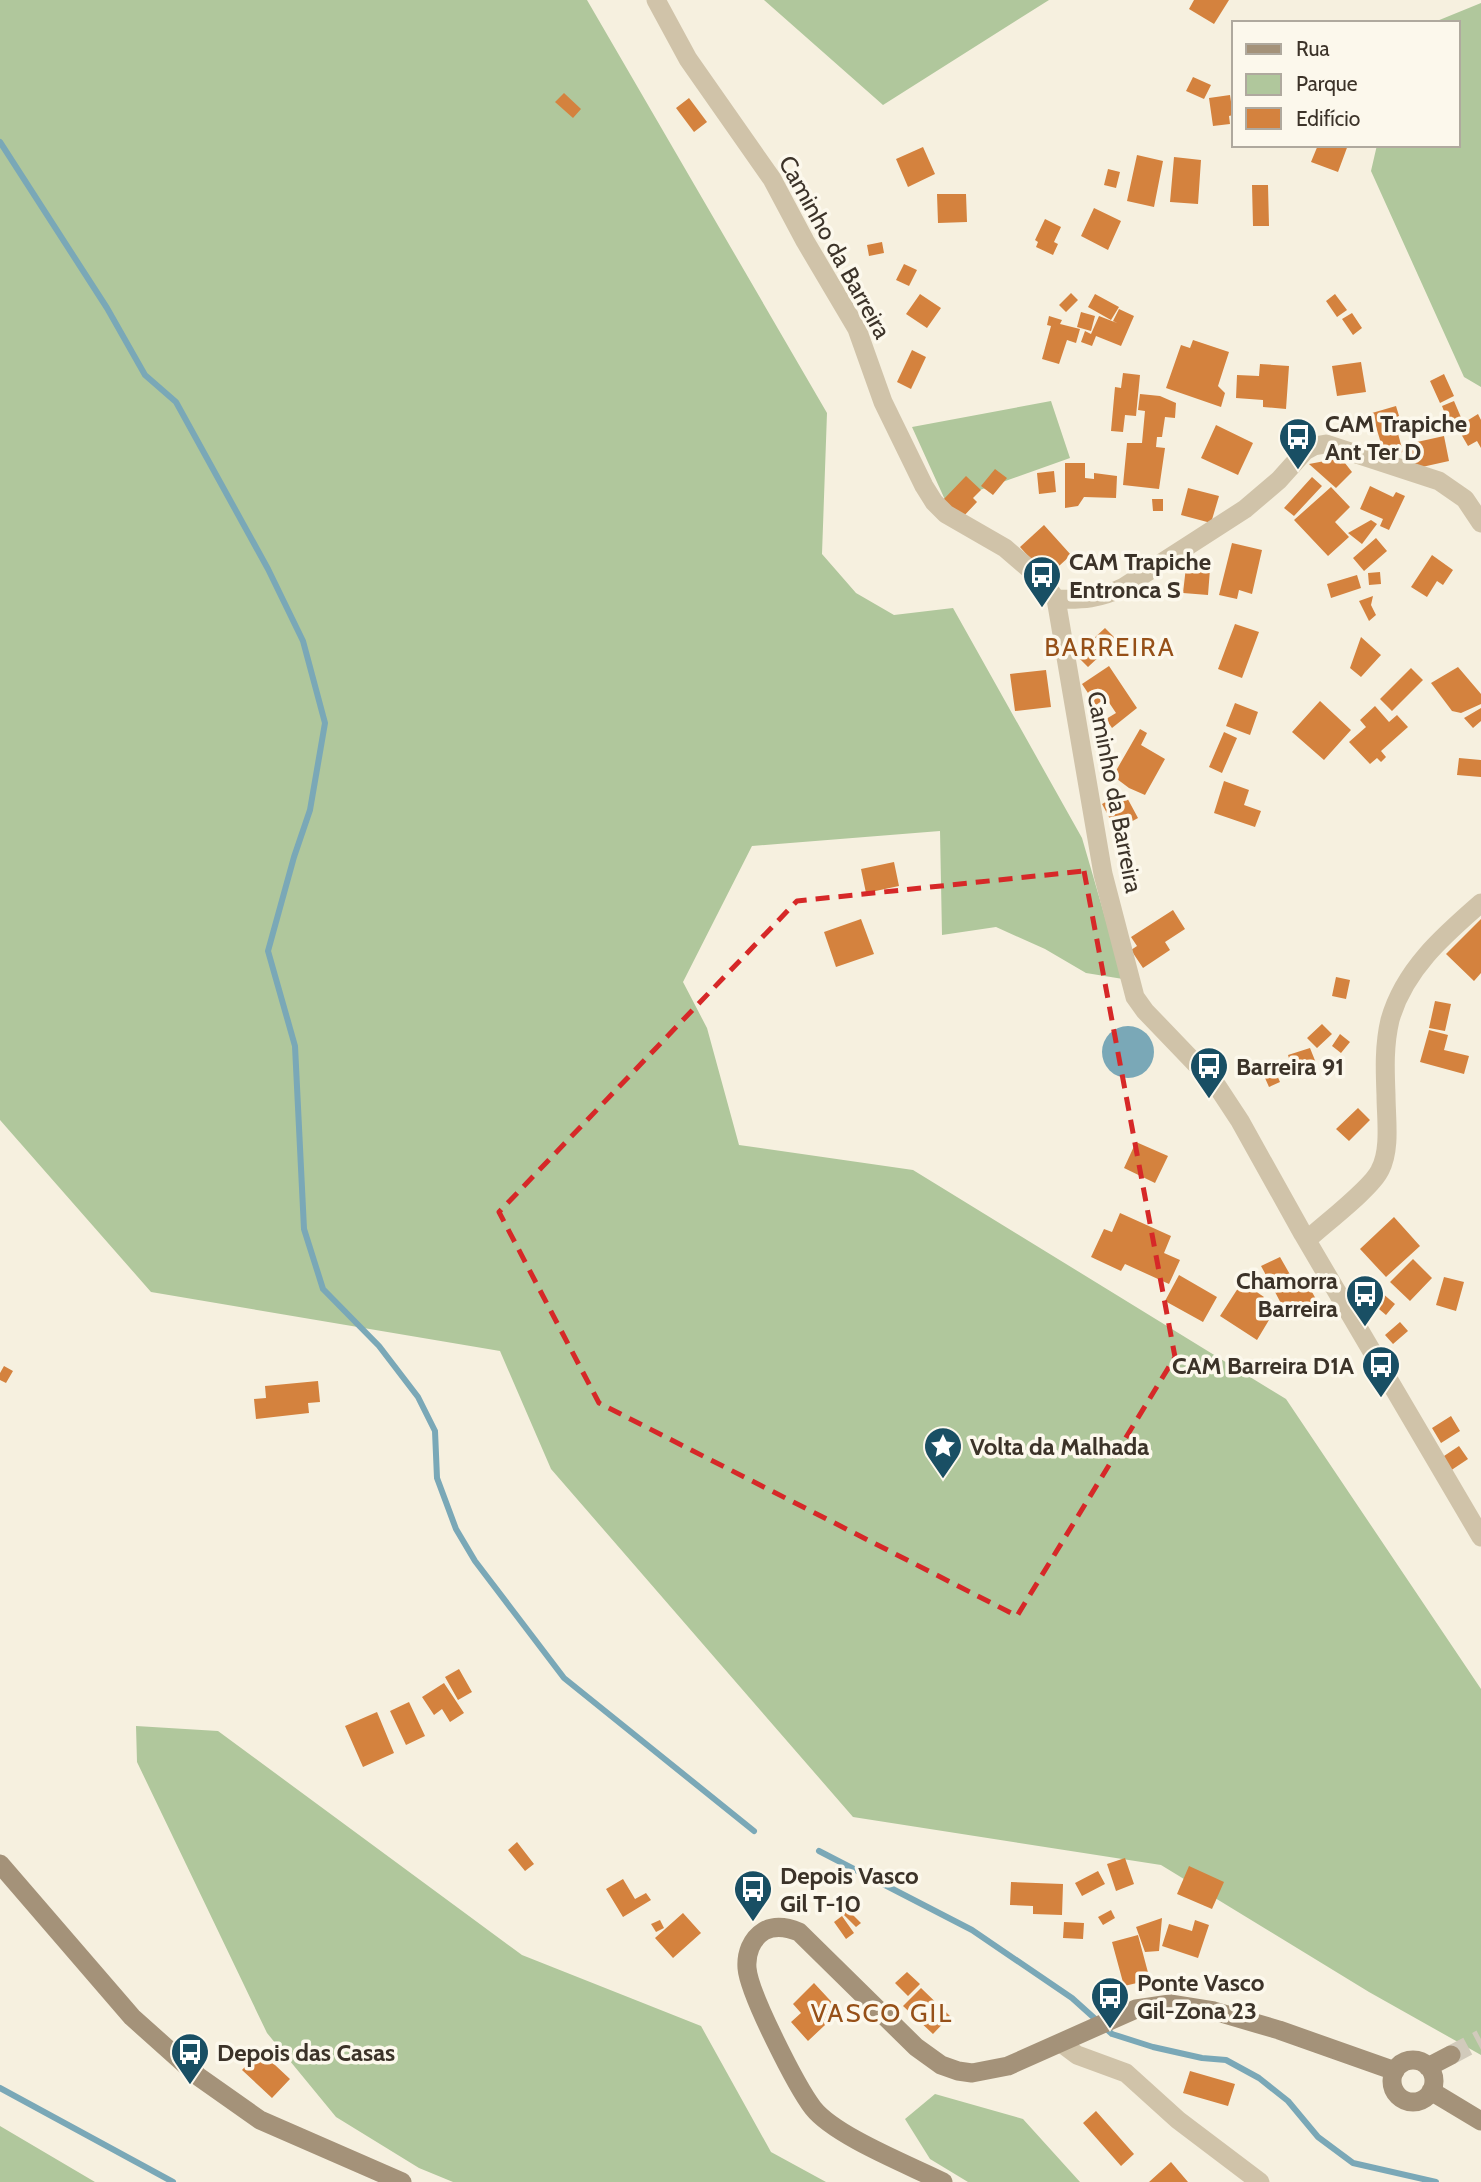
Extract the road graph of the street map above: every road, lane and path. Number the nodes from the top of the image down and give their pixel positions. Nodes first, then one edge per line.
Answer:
1 (656, 0) edge
2 (1481, 523) edge
3 (1056, 599) junction
4 (1481, 903) edge
5 (1307, 1240) junction
6 (1481, 1537) edge
7 (0, 1864) edge
8 (1061, 2043) junction
9 (1451, 2055) tunnel mouth
10 (1428, 2067) junction
11 (1395, 2071) junction
12 (1431, 2091) junction
13 (1481, 2120) edge
14 (402, 2182) edge
15 (943, 2182) edge
16 (1260, 2182) edge

1 - 3 street, Caminho da Barreira
2 - 3 street
3 - 5 street, Caminho da Barreira
4 - 5 street
5 - 6 street, Caminho da Barreira
7 - 14 main road
8 - 11 main road
8 - 15 main road
8 - 16 street
9 - 10 main road
10 - 11 main road
10 - 12 main road
11 - 12 main road
12 - 13 main road

